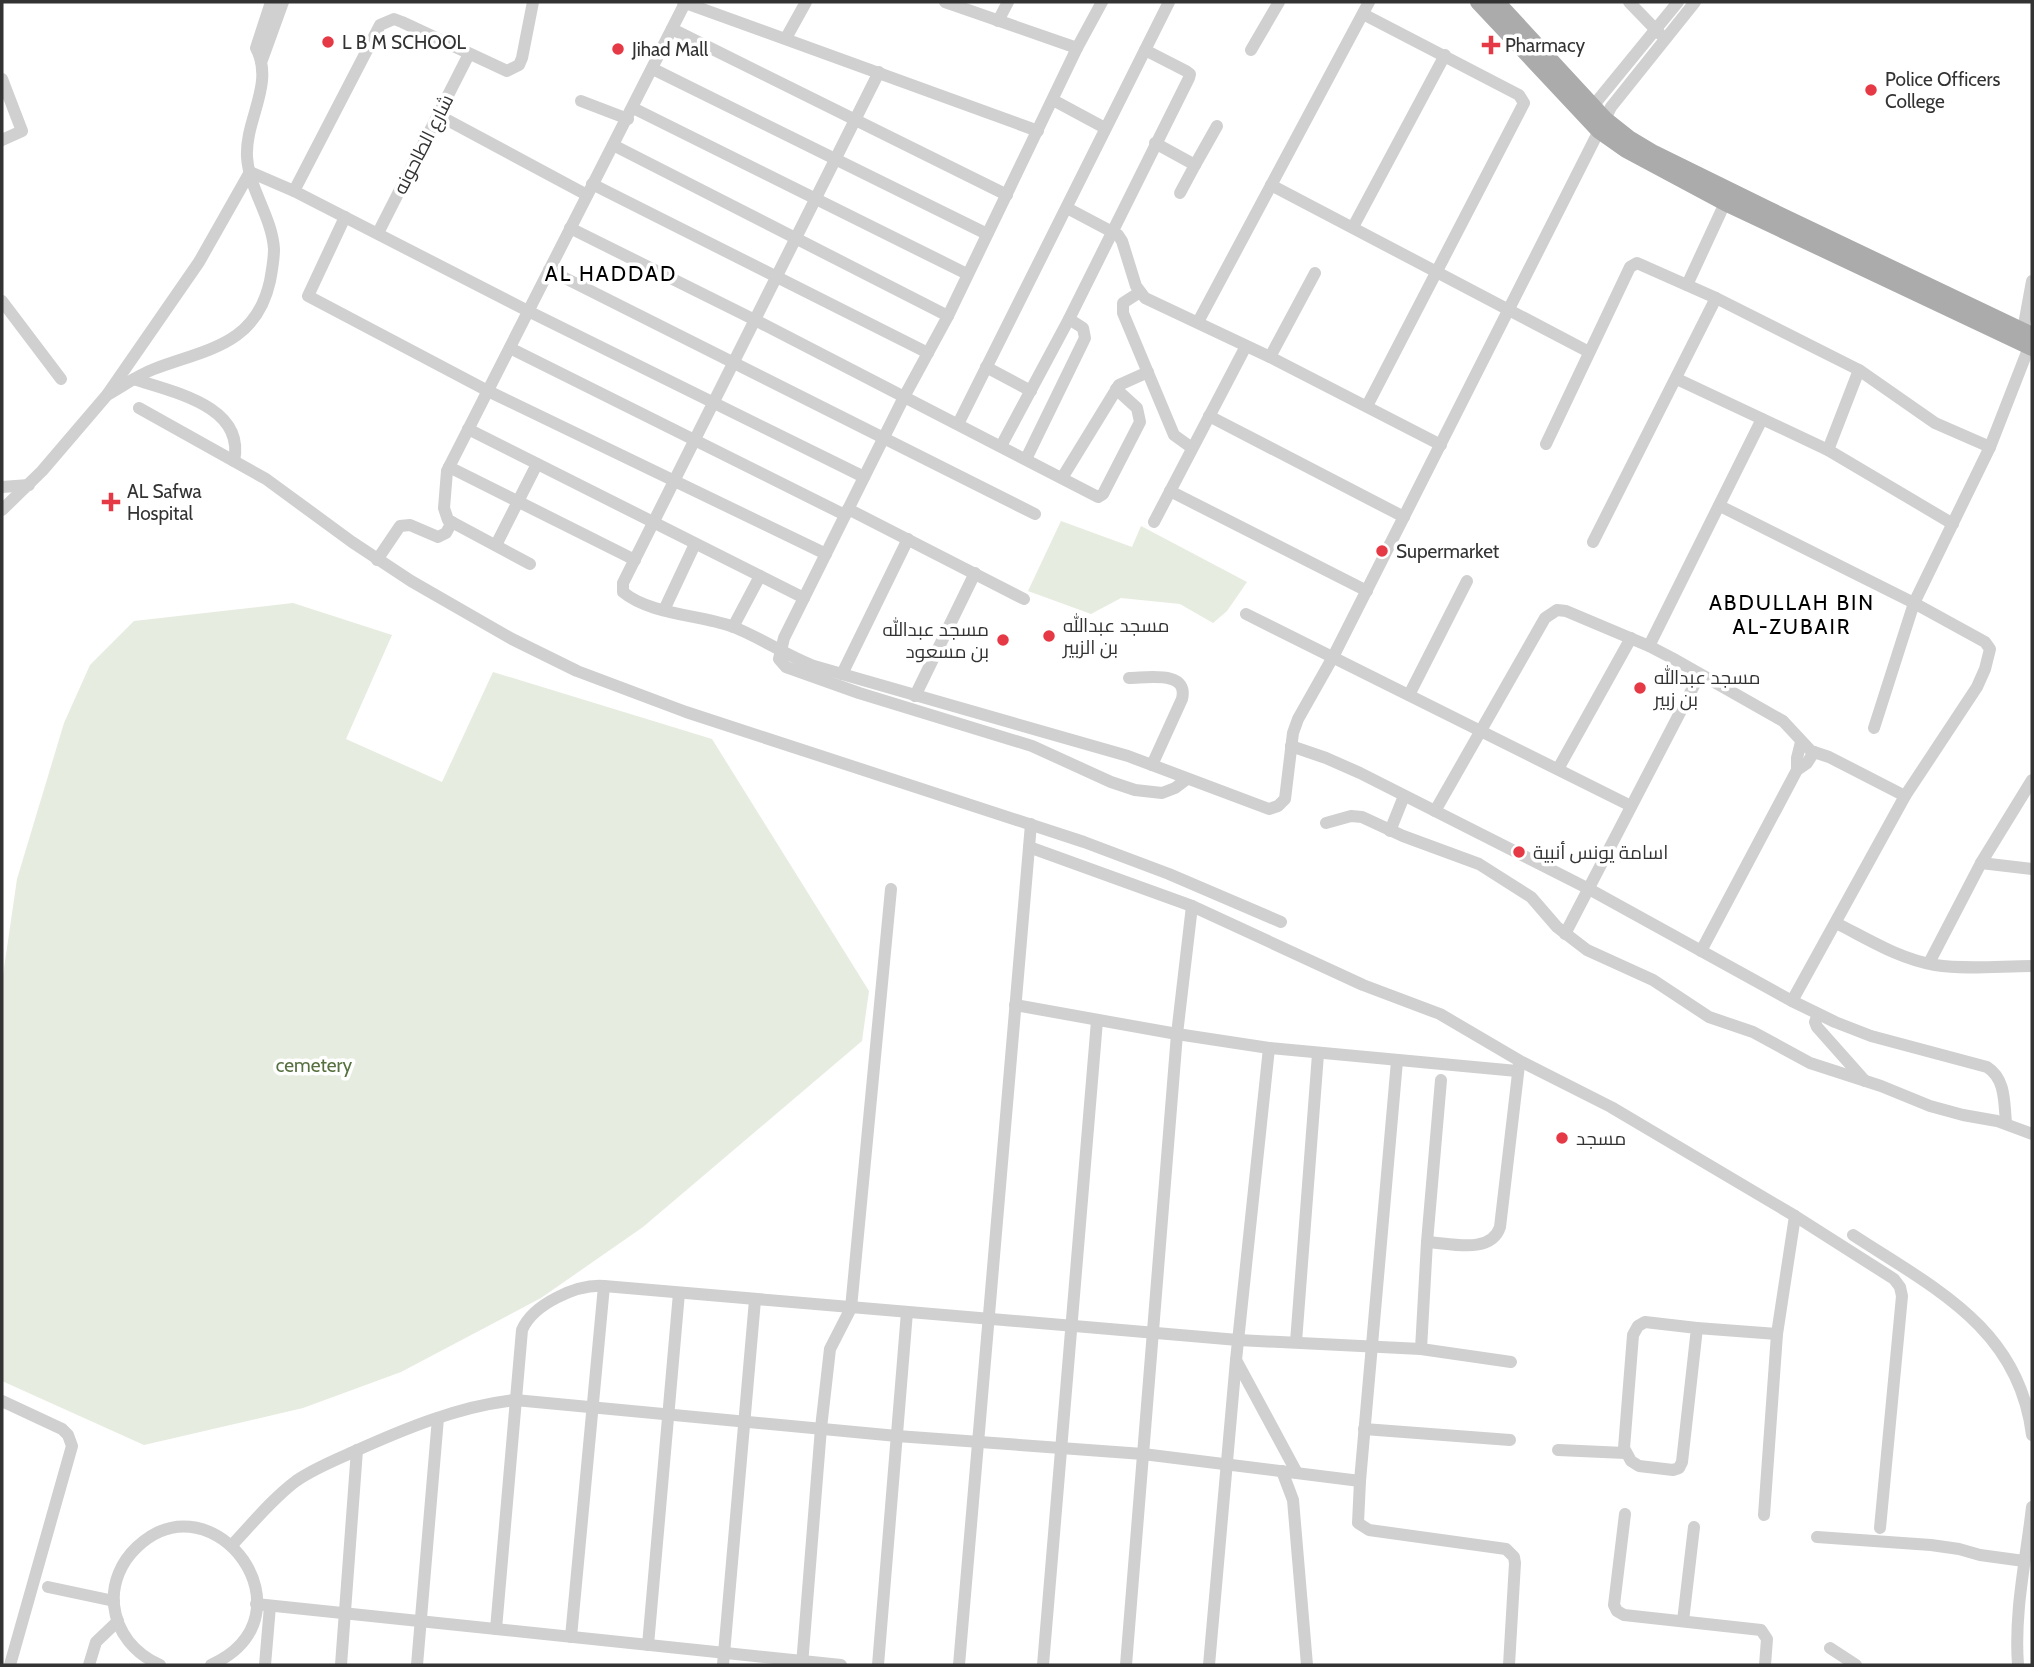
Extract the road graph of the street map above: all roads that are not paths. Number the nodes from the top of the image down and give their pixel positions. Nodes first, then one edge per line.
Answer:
1 (271, 2) edge
2 (283, 2) edge
3 (533, 2) edge
4 (684, 2) edge
5 (806, 2) edge
6 (945, 2) edge
7 (1008, 2) edge
8 (1102, 2) edge
9 (1169, 2) edge
10 (1279, 2) edge
11 (1369, 2) edge
12 (1478, 2) edge
13 (1497, 2) edge
14 (1629, 2) edge
15 (1678, 2) edge
16 (1695, 2) edge
17 (1363, 14) junction
18 (998, 21) junction
19 (672, 29) junction
20 (1660, 34) junction
21 (786, 38) junction
22 (1077, 48) junction
23 (1145, 50) junction
24 (1251, 50) dead end
25 (259, 54) junction
26 (468, 54) junction
27 (1445, 55) junction
28 (653, 69) junction
29 (880, 72) junction
30 (2, 79) edge
31 (1053, 100) junction
32 (582, 101) dead end
33 (1593, 106) junction
34 (630, 113) junction
35 (438, 115) junction
36 (855, 121) junction
37 (1602, 125) junction
38 (1217, 126) dead end
39 (1105, 128) junction
40 (1038, 131) junction
41 (2, 140) edge
42 (1155, 143) junction
43 (614, 145) junction
44 (836, 158) junction
45 (1195, 165) junction
46 (250, 172) junction
47 (1271, 185) junction
48 (590, 190) junction
49 (295, 191) junction
50 (1180, 193) dead end
51 (1007, 195) junction
52 (816, 200) junction
53 (1725, 203) junction
54 (1067, 208) junction
55 (345, 217) junction
56 (570, 228) junction
57 (1353, 228) junction
58 (1111, 231) junction
59 (378, 233) junction
60 (987, 234) junction
61 (796, 238) junction
62 (549, 270) junction
63 (1437, 272) junction
64 (1315, 273) dead end
65 (967, 274) junction
66 (776, 277) junction
67 (2032, 281) edge
68 (1687, 285) junction
69 (1140, 292) junction
70 (1716, 298) junction
71 (2, 301) edge
72 (1508, 309) junction
73 (528, 311) junction
74 (948, 316) junction
75 (1069, 319) junction
76 (755, 320) junction
77 (1198, 322) junction
78 (2029, 340) edge
79 (1247, 346) junction
80 (510, 348) junction
81 (928, 352) junction
82 (1589, 352) junction
83 (1270, 357) junction
84 (734, 362) junction
85 (986, 367) junction
86 (1859, 370) junction
87 (1148, 372) junction
88 (61, 379) dead end
89 (134, 379) junction
90 (1677, 379) junction
91 (1116, 389) junction
92 (488, 391) junction
93 (1031, 391) junction
94 (107, 395) junction
95 (904, 397) junction
96 (714, 402) junction
97 (1367, 406) junction
98 (138, 408) dead end
99 (1209, 416) junction
100 (1762, 419) junction
101 (958, 424) junction
102 (468, 429) junction
103 (884, 438) junction
104 (695, 440) junction
105 (1546, 444) dead end
106 (1441, 445) junction
107 (1001, 446) junction
108 (1990, 447) junction
109 (1192, 449) junction
110 (1828, 450) junction
111 (1026, 459) junction
112 (234, 461) junction
113 (537, 464) junction
114 (449, 467) junction
115 (864, 477) junction
116 (1062, 478) junction
117 (674, 481) junction
118 (29, 485) junction
119 (2, 487) edge
120 (1170, 491) junction
121 (518, 502) junction
122 (1720, 506) junction
123 (2, 510) edge
124 (847, 512) junction
125 (1035, 514) dead end
126 (1404, 517) junction
127 (1154, 522) dead end
128 (452, 523) junction
129 (653, 523) junction
130 (1954, 524) junction
131 (908, 539) junction
132 (1593, 542) dead end
133 (695, 544) junction
134 (496, 545) junction
135 (826, 554) junction
136 (377, 560) junction
137 (635, 560) junction
138 (530, 564) dead end
139 (975, 573) junction
140 (760, 576) junction
141 (1467, 581) dead end
142 (1367, 591) junction
143 (804, 598) junction
144 (1024, 599) dead end
145 (1914, 603) junction
146 (664, 610) junction
147 (1247, 614) dead end
148 (733, 627) junction
149 (1631, 638) junction
150 (1649, 646) junction
151 (779, 651) junction
152 (1333, 657) junction
153 (842, 674) junction
154 (1700, 674) junction
155 (1129, 678) dead end
156 (1409, 695) junction
157 (915, 696) junction
158 (1874, 728) dead end
159 (1481, 731) junction
160 (1801, 742) junction
161 (1291, 746) junction
162 (1814, 752) junction
163 (1152, 765) junction
164 (1558, 769) junction
165 (1797, 770) junction
166 (1186, 779) junction
167 (2032, 780) edge
168 (1404, 796) junction
169 (1905, 796) junction
170 (1631, 806) junction
171 (1435, 811) junction
172 (1326, 823) dead end
173 (1031, 824) junction
174 (1390, 831) junction
175 (1029, 847) junction
176 (1982, 863) junction
177 (2032, 869) edge
178 (1169, 874) junction
179 (891, 889) dead end
180 (1589, 889) junction
181 (1167, 897) junction
182 (1192, 906) junction
183 (1281, 922) dead end
184 (1836, 923) junction
185 (1565, 934) junction
186 (1701, 951) junction
187 (1929, 963) junction
188 (2032, 966) edge
189 (1792, 1001) junction
190 (1015, 1005) junction
191 (1818, 1014) junction
192 (1097, 1021) junction
193 (1177, 1034) junction
194 (1269, 1048) junction
195 (1318, 1054) junction
196 (1397, 1061) junction
197 (1518, 1066) junction
198 (1441, 1080) dead end
199 (1865, 1081) junction
200 (2006, 1123) junction
201 (2032, 1134) edge
202 (1794, 1216) junction
203 (1853, 1235) dead end
204 (1427, 1242) junction
205 (604, 1286) junction
206 (679, 1293) junction
207 (755, 1300) junction
208 (851, 1308) junction
209 (907, 1312) junction
210 (989, 1318) junction
211 (1072, 1326) junction
212 (1697, 1328) junction
213 (1153, 1333) junction
214 (1777, 1334) junction
215 (1238, 1340) junction
216 (1296, 1342) junction
217 (1371, 1346) junction
218 (1421, 1349) junction
219 (1236, 1360) junction
220 (1511, 1362) dead end
221 (515, 1400) junction
222 (2, 1401) edge
223 (592, 1405) junction
224 (668, 1413) junction
225 (438, 1418) junction
226 (744, 1420) junction
227 (821, 1428) junction
228 (1364, 1429) junction
229 (2032, 1435) edge
230 (897, 1436) junction
231 (1510, 1440) dead end
232 (978, 1441) junction
233 (1060, 1448) junction
234 (358, 1450) junction
235 (1558, 1450) dead end
236 (1625, 1453) junction
237 (1143, 1454) junction
238 (1227, 1463) junction
239 (1282, 1472) junction
240 (1297, 1473) junction
241 (1360, 1481) junction
242 (2032, 1507) edge
243 (1625, 1514) dead end
244 (1764, 1515) dead end
245 (1694, 1527) dead end
246 (1881, 1528) dead end
247 (1817, 1536) dead end
248 (232, 1545) junction
249 (2024, 1561) junction
250 (48, 1587) dead end
251 (114, 1601) junction
252 (256, 1604) junction
253 (270, 1606) junction
254 (345, 1613) junction
255 (118, 1621) junction
256 (1683, 1621) junction
257 (421, 1622) junction
258 (496, 1629) junction
259 (571, 1637) junction
260 (2, 1639) edge
261 (16, 1643) junction
262 (649, 1645) junction
263 (1830, 1648) dead end
264 (724, 1659) edge
265 (802, 1663) edge
266 (10, 1665) edge
267 (89, 1665) edge
268 (160, 1665) edge
269 (211, 1665) edge
270 (265, 1665) edge
271 (341, 1665) edge
272 (417, 1665) edge
273 (841, 1665) edge
274 (878, 1665) edge
275 (959, 1665) edge
276 (1044, 1665) edge
277 (1126, 1665) edge
278 (1209, 1665) edge
279 (1307, 1665) edge
280 (1509, 1665) edge
281 (1765, 1665) edge
282 (1856, 1665) edge
283 (2018, 1665) edge

1 - 25 street
2 - 25 street
3 - 26 street
4 - 19 street
4 - 21 street
5 - 21 street
6 - 18 street
7 - 18 street
8 - 22 street
9 - 23 street
10 - 24 street
11 - 17 street
12 - 37 main road
13 - 33 main road
14 - 20 street
15 - 20 street
16 - 20 street
17 - 27 street
17 - 47 street
18 - 22 street
19 - 28 street
19 - 36 street
20 - 33 street
20 - 37 street
21 - 29 street
22 - 31 street
23 - 39 street
23 - 42 street
25 - 46 street
26 - 35 street, شارع الطاحونه
26 - 49 street
27 - 57 street
27 - 63 street
28 - 34 street
28 - 44 street
29 - 36 street
29 - 40 street
30 - 41 street
31 - 39 street
31 - 40 street
32 - 34 street
33 - 37 main road
34 - 43 street
34 - 52 street
35 - 48 street
35 - 59 street, شارع الطاحونه
36 - 44 street
36 - 51 street
37 - 53 main road
37 - 72 street
37 - 78 main road
38 - 45 street
39 - 54 street
40 - 51 street
42 - 45 street
42 - 58 street
43 - 48 street
43 - 61 street
44 - 52 street
44 - 60 street
45 - 50 street
46 - 49 street
46 - 89 street
46 - 94 street
47 - 57 street
47 - 77 street
48 - 56 street
48 - 66 street
49 - 55 street
51 - 60 street
52 - 61 street
52 - 65 street
53 - 68 street
53 - 78 main road
54 - 58 street
54 - 85 street
55 - 59 street
55 - 92 street
56 - 62 street
56 - 76 street
57 - 63 street
58 - 69 street
58 - 75 street
59 - 73 street
60 - 65 street
61 - 66 street
61 - 74 street
62 - 73 street
62 - 84 street
63 - 72 street
63 - 97 street
64 - 83 street
65 - 74 street
66 - 76 street
66 - 81 street
67 - 78 street
68 - 70 street
68 - 82 street
69 - 77 street
69 - 87 street
70 - 86 street
70 - 90 street
71 - 88 street
72 - 82 street
72 - 106 street
73 - 80 street
73 - 96 street
74 - 81 street
75 - 93 street
75 - 111 street
76 - 84 street
76 - 95 street
77 - 79 street
78 - 108 street
79 - 83 street
79 - 99 street
80 - 92 street
80 - 104 street
81 - 95 street
82 - 105 street
83 - 97 street
84 - 96 street
84 - 103 street
85 - 93 street
85 - 101 street
86 - 108 street
86 - 110 street
87 - 91 street
87 - 109 street
89 - 94 street
89 - 112 street
90 - 100 street
90 - 132 street
91 - 116 street
91 - 116 street
92 - 102 street
92 - 117 street
93 - 107 street
94 - 118 street
95 - 101 street
95 - 103 street
96 - 104 street
96 - 115 street
97 - 106 street
98 - 112 street
99 - 109 street
99 - 126 street
100 - 110 street
100 - 122 street
101 - 107 street
102 - 113 street
102 - 114 street
103 - 115 street
103 - 125 street
104 - 117 street
104 - 124 street
106 - 126 street
107 - 111 street
108 - 130 street
109 - 120 street
110 - 130 street
111 - 116 street
112 - 136 street
113 - 121 street
113 - 129 street
114 - 121 street
114 - 128 street
115 - 124 street
117 - 129 street
117 - 135 street
118 - 119 street
118 - 123 street
120 - 127 street
120 - 142 street
121 - 134 street
121 - 137 street
122 - 145 street
122 - 150 street
124 - 131 street
124 - 135 street
126 - 142 street
128 - 134 street
128 - 136 street
129 - 133 street
129 - 137 street
130 - 145 street
131 - 139 street
131 - 153 street
133 - 140 street
133 - 146 street
134 - 138 street
135 - 143 street
136 - 173 street
137 - 146 street
139 - 144 street
139 - 157 street
140 - 143 street
140 - 148 street
141 - 156 street
142 - 152 street
143 - 151 street
145 - 158 street
145 - 169 street
146 - 148 street
147 - 152 street
148 - 151 street
149 - 150 street
149 - 159 street
149 - 164 street
150 - 154 street
151 - 153 street
151 - 166 street
152 - 156 street
152 - 161 street
153 - 157 street
154 - 160 street
154 - 170 street
155 - 163 street
156 - 159 street
157 - 163 street
159 - 164 street
159 - 171 street
160 - 162 street
160 - 165 street
161 - 166 street
161 - 168 street
162 - 165 street
162 - 169 street
163 - 166 street
164 - 170 street
165 - 186 street
167 - 176 street
168 - 171 street
168 - 174 street
169 - 184 street
170 - 180 street
171 - 180 street
172 - 174 street
173 - 175 street
173 - 178 street
174 - 185 street
175 - 181 street
175 - 190 street
176 - 177 street
176 - 187 street
178 - 181 street
178 - 183 street
179 - 208 street
180 - 185 street
180 - 186 street
181 - 182 street
182 - 193 street
182 - 197 street
184 - 187 street
184 - 189 street
185 - 199 street
186 - 189 street
187 - 188 street
189 - 191 street
190 - 192 street
190 - 210 street
191 - 199 street
191 - 200 street
192 - 193 street
192 - 211 street
193 - 194 street
193 - 213 street
194 - 195 street
194 - 215 street
195 - 196 street
195 - 216 street
196 - 197 street
196 - 217 street
197 - 202 street
197 - 204 street
198 - 204 street
199 - 200 street
200 - 201 street
202 - 214 street
202 - 246 street
203 - 229 street
204 - 218 street
205 - 206 street
205 - 221 street
205 - 223 street
206 - 207 street
206 - 224 street
207 - 208 street
207 - 226 street
208 - 209 street
208 - 227 street
209 - 210 street
209 - 230 street
210 - 211 street
210 - 232 street
211 - 213 street
211 - 233 street
212 - 214 street
212 - 236 street
212 - 236 street
213 - 215 street
213 - 237 street
214 - 244 street
215 - 216 street
215 - 219 street
216 - 217 street
217 - 218 street
217 - 228 street
218 - 220 street
219 - 238 street
219 - 240 street
221 - 223 street
221 - 225 street
221 - 258 street
222 - 261 street
223 - 224 street
223 - 259 street
224 - 226 street
224 - 262 street
225 - 234 street
225 - 257 street
226 - 227 street
226 - 264 street
227 - 230 street
227 - 265 street
228 - 231 street
228 - 241 street
230 - 232 street
230 - 274 street
232 - 233 street
232 - 275 street
233 - 237 street
233 - 276 street
234 - 248 street
234 - 254 street
235 - 236 street
237 - 238 street
237 - 277 street
238 - 239 street
238 - 278 street
239 - 240 street
239 - 279 street
240 - 241 street
241 - 280 street
242 - 249 street
243 - 256 street
245 - 256 street
247 - 249 street
248 - 251 street
248 - 252 street
249 - 283 street
250 - 251 street
251 - 255 street
252 - 253 street
252 - 269 street
253 - 254 street
253 - 270 street
254 - 257 street
254 - 271 street
255 - 267 street
255 - 268 street
256 - 281 street
257 - 258 street
257 - 272 street
258 - 259 street
259 - 262 street
260 - 261 street
261 - 266 street
262 - 264 street
263 - 282 street
264 - 265 street
265 - 273 street

